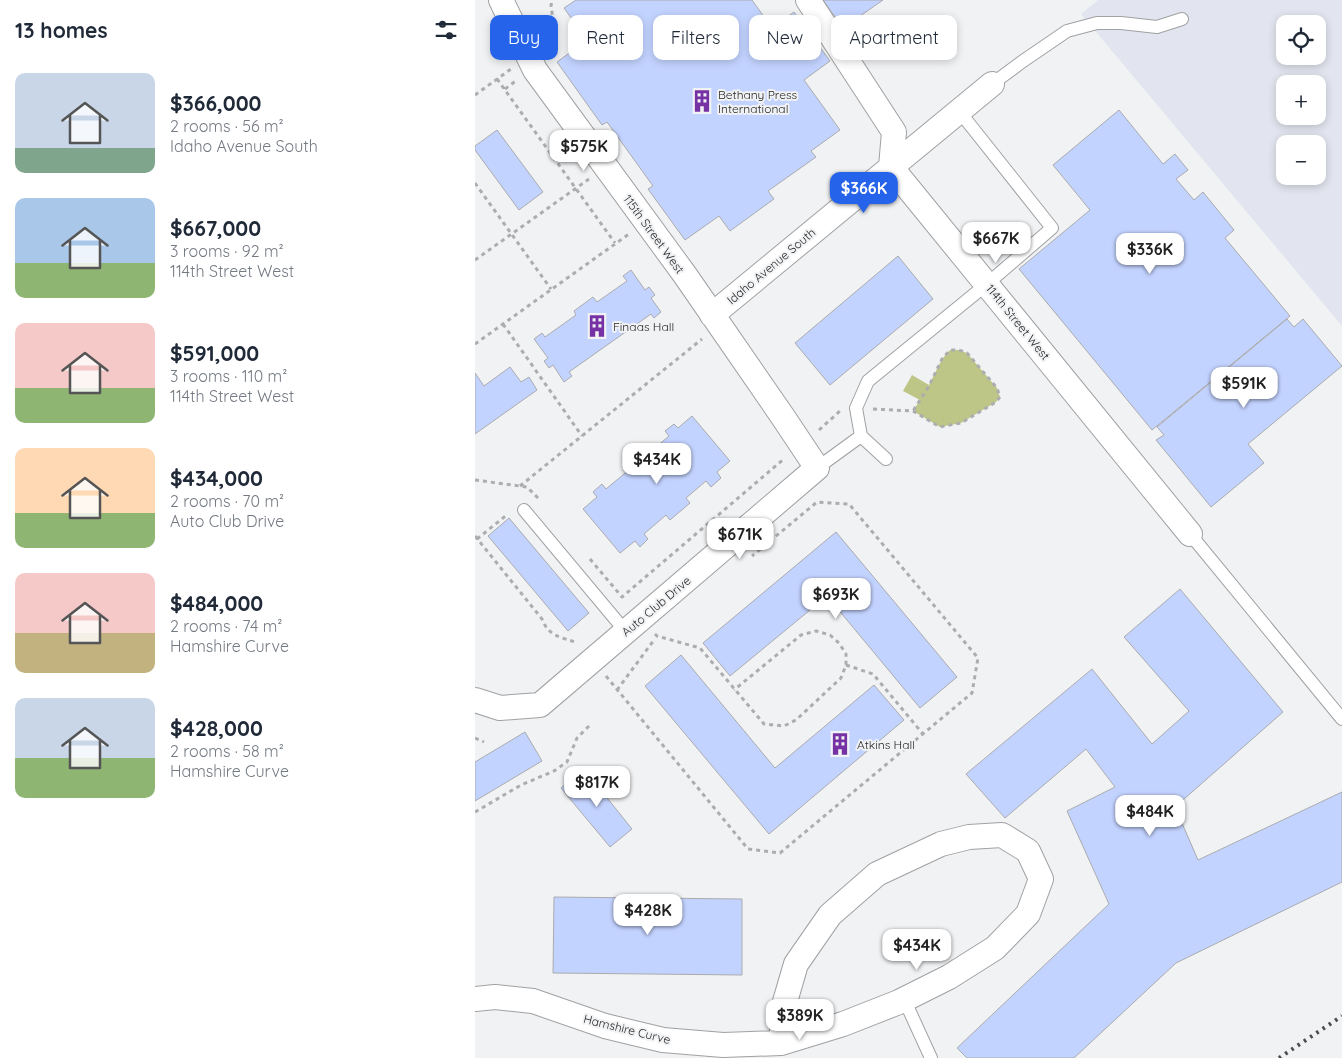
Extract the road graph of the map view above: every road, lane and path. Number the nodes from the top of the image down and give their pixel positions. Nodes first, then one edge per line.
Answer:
1 (501, 0) edge
2 (808, 0) edge
3 (1182, 19) dead end
4 (497, 79) dead end
5 (992, 84) joint
6 (959, 112) junction
7 (597, 157) junction
8 (891, 167) junction
9 (475, 183) edge
10 (576, 188) junction
11 (635, 208) junction
12 (511, 234) junction
13 (615, 243) junction
14 (475, 260) edge
15 (987, 284) junction
16 (551, 289) junction
17 (712, 315) junction
18 (503, 324) junction
19 (702, 339) dead end
20 (475, 344) edge
21 (856, 408) junction
22 (913, 411) junction
23 (582, 436) junction
24 (861, 436) junction
25 (802, 445) junction
26 (886, 460) dead end
27 (817, 468) junction
28 (475, 480) edge
29 (520, 486) junction
30 (543, 503) dead end
31 (525, 510) joint
32 (1190, 534) joint
33 (476, 538) edge
34 (585, 553) dead end
35 (751, 557) dead end
36 (625, 594) junction
37 (634, 625) junction
38 (662, 631) dead end
39 (657, 636) junction
40 (593, 660) junction
41 (846, 664) junction
42 (617, 690) junction
43 (735, 690) junction
44 (475, 700) edge
45 (1342, 719) edge
46 (590, 725) dead end
47 (923, 734) junction
48 (475, 738) edge
49 (484, 742) dead end
50 (475, 812) edge
51 (475, 999) edge
52 (904, 999) junction
53 (781, 1043) junction
54 (931, 1058) edge

1 - 7 street, 115th Street West
2 - 8 street
3 - 5 lane
4 - 10 path
5 - 6 street, Idaho Avenue South
6 - 8 street, Idaho Avenue South
6 - 15 lane
7 - 10 path
7 - 11 street, 115th Street West
8 - 15 street, 114th Street West
8 - 17 street, Idaho Avenue South
9 - 12 path
10 - 12 path
10 - 13 path
11 - 13 path
11 - 17 street, 115th Street West
12 - 14 path
12 - 16 path
13 - 16 path
15 - 21 lane
15 - 32 street, 114th Street West
16 - 18 path
17 - 25 street
18 - 20 path
18 - 23 path
19 - 23 path
21 - 22 path
21 - 24 lane
21 - 25 path
22 - 22 path
23 - 29 path
24 - 26 lane
24 - 27 lane
25 - 27 street
25 - 36 path
27 - 37 street, Auto Club Drive
28 - 29 path
29 - 30 path
31 - 33 path
31 - 37 lane
32 - 45 lane
33 - 40 path
34 - 36 path
35 - 47 path
36 - 37 path
37 - 39 path
37 - 40 street, Auto Club Drive
38 - 39 path
39 - 42 path
39 - 43 path
40 - 42 path
40 - 44 street, Auto Club Drive
41 - 43 path
41 - 43 path
41 - 47 path
42 - 47 path
46 - 50 path
48 - 49 path
51 - 53 street, Hamshire Curve
52 - 53 street, Hamshire Curve
52 - 53 street, Hamshire Curve
52 - 54 lane

